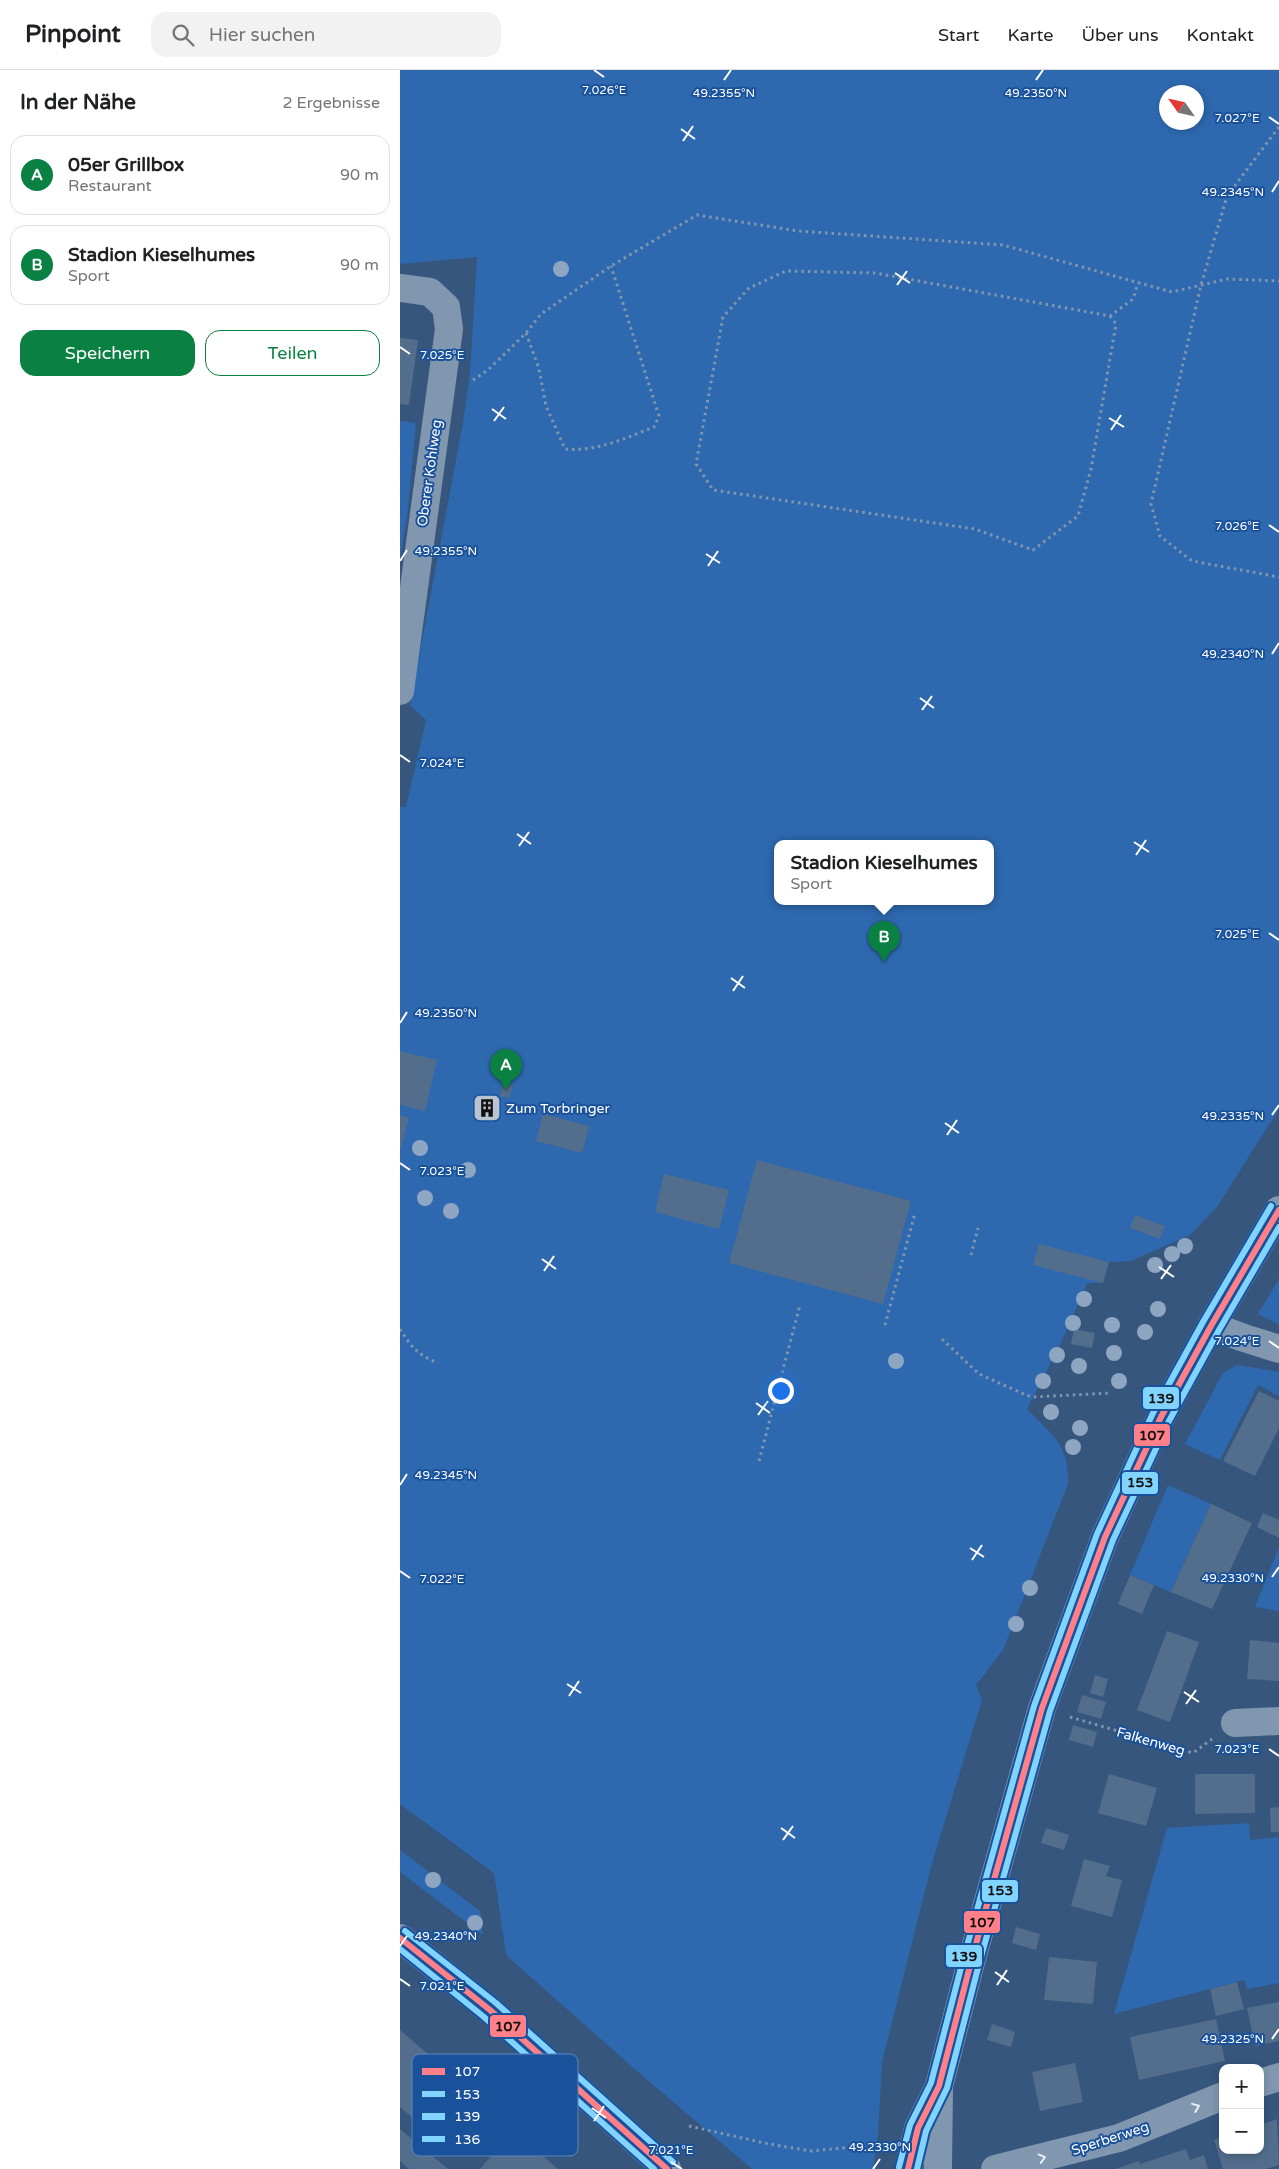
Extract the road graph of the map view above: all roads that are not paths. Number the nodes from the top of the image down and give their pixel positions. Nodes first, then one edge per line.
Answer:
1 (400, 288) edge
2 (400, 691) edge
3 (1279, 1210) edge
4 (1210, 1326) junction
5 (1279, 1349) edge
6 (1279, 1721) edge
7 (1235, 1723) road end
8 (400, 1938) edge
9 (539, 2054) edge
10 (1279, 2078) edge
11 (1264, 2081) edge
12 (939, 2086) junction
13 (578, 2089) edge
14 (1219, 2098) edge
15 (667, 2169) edge
16 (908, 2169) edge
17 (938, 2169) edge
18 (995, 2169) edge

1 - 2 street, Oberer Kohlweg
3 - 4 street
4 - 5 street
4 - 12 street
6 - 7 street
8 - 9 street
10 - 11 street
12 - 16 street
12 - 17 street
13 - 15 street
18 -> 14 street, Sperberweg

